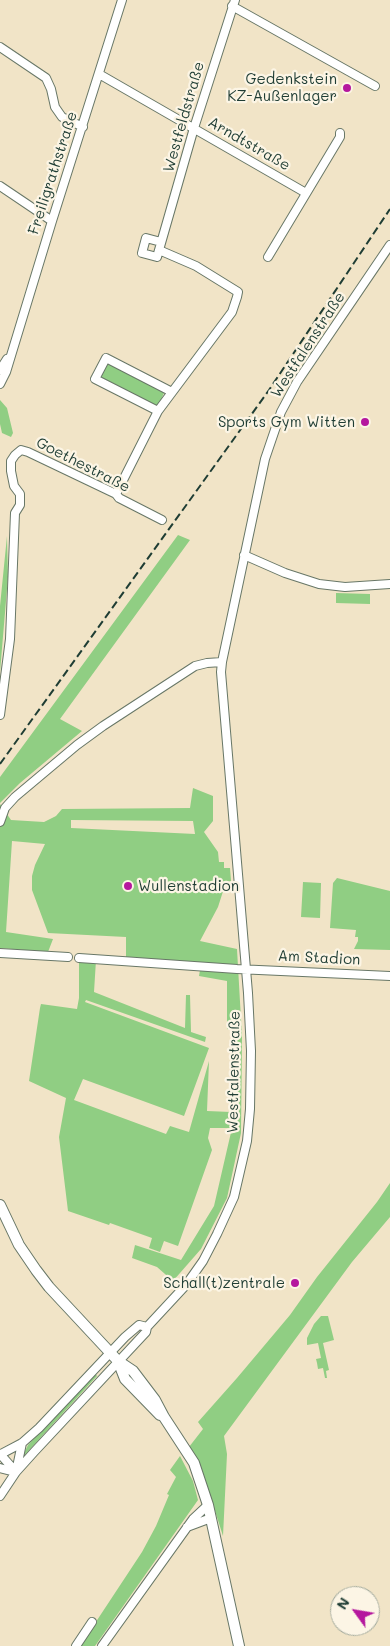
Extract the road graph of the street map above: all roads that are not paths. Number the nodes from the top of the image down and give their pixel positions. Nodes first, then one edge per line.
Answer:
1 (122, 0) edge
2 (233, 3) edge
3 (0, 47) edge
4 (99, 74) junction
5 (375, 86) dead end
6 (83, 127) junction
7 (194, 128) junction
8 (340, 133) dead end
9 (0, 186) edge
10 (306, 193) junction
11 (52, 221) junction
12 (390, 245) edge
13 (268, 257) dead end
14 (10, 356) junction
15 (0, 370) edge
16 (0, 384) edge
17 (172, 392) junction
18 (158, 411) junction
19 (116, 494) junction
20 (162, 520) dead end
21 (244, 555) junction
22 (390, 584) edge
23 (222, 662) junction
24 (0, 715) edge
25 (0, 822) edge
26 (0, 953) edge
27 (68, 957) dead end
28 (79, 958) dead end
29 (246, 969) junction
30 (390, 976) edge
31 (0, 1205) edge
32 (147, 1326) junction
33 (110, 1352) junction
34 (118, 1361) junction
35 (22, 1444) junction
36 (0, 1454) edge
37 (0, 1468) edge
38 (16, 1472) junction
39 (0, 1496) edge
40 (208, 1504) junction
41 (211, 1518) junction
42 (187, 1527) junction
43 (92, 1622) dead end
44 (76, 1646) edge
45 (102, 1646) edge
46 (238, 1646) edge

1 - 4 street, Freiligrathstraße
2 - 5 street
2 - 7 street, Westfeldstraße
3 - 6 street
4 - 6 street, Freiligrathstraße
4 - 7 street, Arndtstraße
6 - 11 street, Freiligrathstraße
7 - 10 street, Arndtstraße
7 - 17 street, Westfeldstraße
8 - 10 street
9 - 11 street
10 - 13 street
11 - 14 street, Freiligrathstraße
12 - 21 street, Westfalenstraße
14 - 15 street, Freiligrathstraße
14 - 16 street, Freiligrathstraße
17 - 18 street
17 - 18 street
18 - 19 street
19 - 20 street, Goethestraße
19 - 24 street, Goethestraße
21 - 22 street
21 - 23 street, Westfalenstraße
23 - 25 street
23 - 29 street, Westfalenstraße
26 - 27 street
28 - 29 street
29 - 30 street, Am Stadion
29 - 32 street, Westfalenstraße
31 - 33 main road
32 - 33 street, Westfalenstraße
32 - 34 street, Westfalenstraße
33 - 34 main road
33 - 35 street, Westfalenstraße
34 - 38 street, Westfalenstraße
34 - 40 main road
35 - 36 street, Westfalenstraße
35 - 38 street
36 - 38 street
37 - 38 street
38 - 39 street, Westfalenstraße
40 - 41 main road
40 - 42 street
41 - 42 street
41 - 46 main road
42 - 45 street
43 - 44 street

